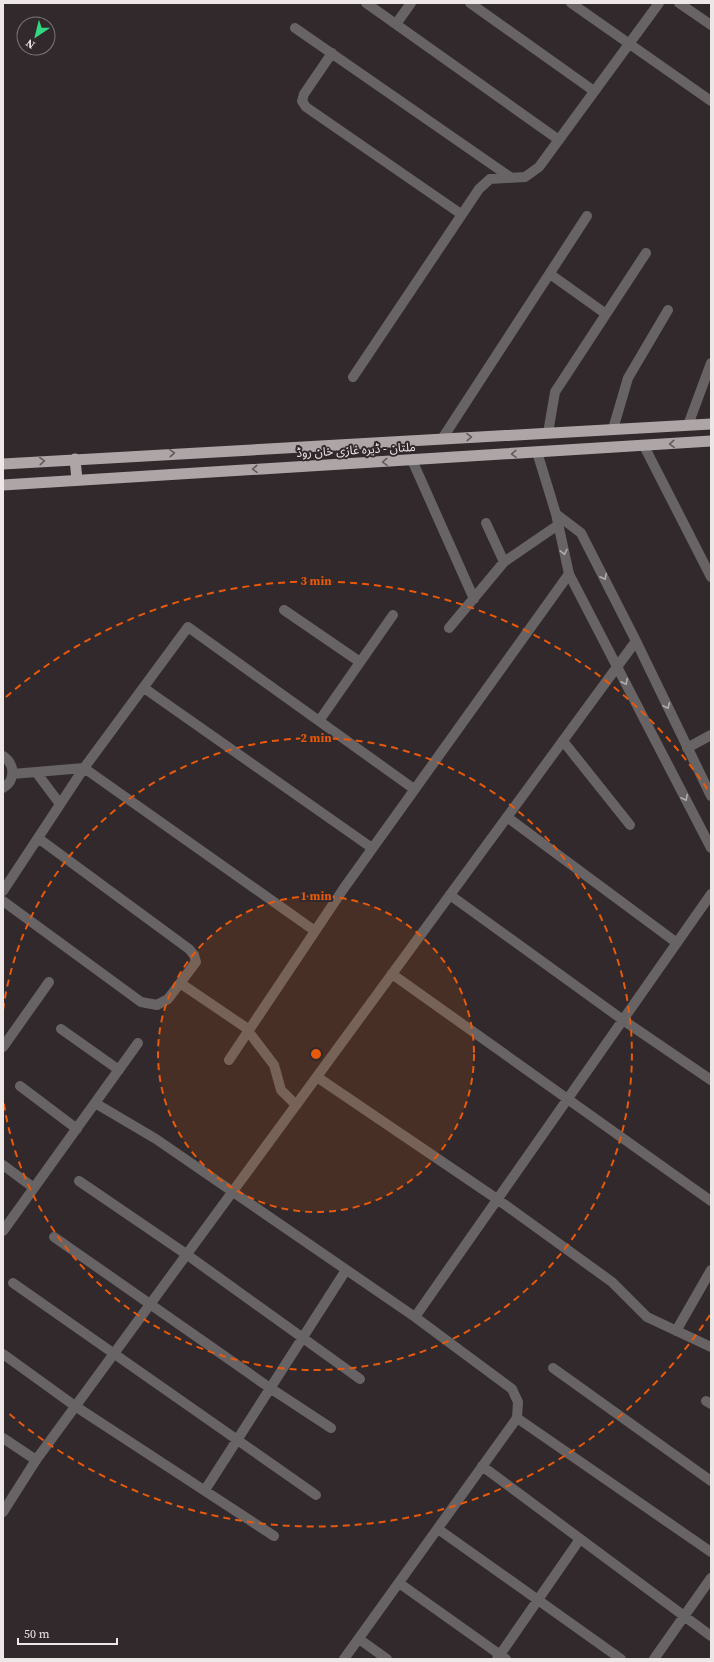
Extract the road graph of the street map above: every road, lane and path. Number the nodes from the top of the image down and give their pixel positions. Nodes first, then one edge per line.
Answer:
1 (366, 3) edge
2 (411, 3) edge
3 (470, 3) edge
4 (571, 3) edge
5 (658, 3) edge
6 (679, 3) edge
7 (396, 24) junction
8 (711, 25) edge
9 (295, 28) dead end
10 (629, 43) junction
11 (332, 53) junction
12 (594, 91) junction
13 (711, 101) edge
14 (559, 140) junction
15 (510, 177) junction
16 (462, 214) junction
17 (587, 216) dead end
18 (646, 253) dead end
19 (550, 274) junction
20 (668, 310) dead end
21 (606, 314) junction
22 (711, 363) edge
23 (353, 377) dead end
24 (711, 424) edge
25 (688, 425) junction
26 (613, 429) junction
27 (548, 433) junction
28 (442, 439) junction
29 (711, 441) edge
30 (644, 446) junction
31 (536, 452) junction
32 (75, 459) junction
33 (412, 460) junction
34 (3, 464) edge
35 (77, 480) junction
36 (3, 485) edge
37 (556, 514) junction
38 (486, 523) dead end
39 (558, 525) junction
40 (504, 562) junction
41 (570, 574) junction
42 (711, 577) edge
43 (474, 599) junction
44 (284, 610) dead end
45 (393, 615) dead end
46 (449, 628) dead end
47 (636, 641) junction
48 (360, 662) junction
49 (617, 667) junction
50 (144, 688) junction
51 (319, 721) junction
52 (711, 735) edge
53 (563, 741) junction
54 (687, 748) junction
55 (3, 756) edge
56 (84, 768) junction
57 (36, 772) junction
58 (12, 774) junction
59 (3, 788) edge
60 (414, 789) junction
61 (711, 796) edge
62 (60, 804) junction
63 (507, 817) junction
64 (630, 825) dead end
65 (38, 838) junction
66 (372, 848) junction
67 (711, 848) edge
68 (3, 891) edge
69 (711, 894) edge
70 (450, 896) junction
71 (3, 901) edge
72 (315, 932) junction
73 (677, 943) junction
74 (392, 974) junction
75 (49, 982) dead end
76 (180, 983) junction
77 (623, 1020) junction
78 (61, 1029) dead end
79 (248, 1032) junction
80 (138, 1043) dead end
81 (4, 1045) edge
82 (229, 1060) dead end
83 (119, 1070) junction
84 (317, 1077) junction
85 (711, 1080) edge
86 (20, 1086) dead end
87 (567, 1100) junction
88 (95, 1103) junction
89 (296, 1105) junction
90 (77, 1129) junction
91 (3, 1165) edge
92 (79, 1181) dead end
93 (34, 1188) junction
94 (232, 1192) junction
95 (497, 1199) junction
96 (711, 1201) edge
97 (3, 1232) edge
98 (54, 1238) dead end
99 (186, 1254) junction
100 (346, 1270) junction
101 (711, 1270) edge
102 (13, 1283) dead end
103 (150, 1304) junction
104 (415, 1317) junction
105 (676, 1331) junction
106 (303, 1337) junction
107 (711, 1347) edge
108 (114, 1353) junction
109 (3, 1354) edge
110 (554, 1368) dead end
111 (360, 1379) dead end
112 (270, 1388) junction
113 (75, 1406) junction
114 (517, 1418) junction
115 (331, 1428) dead end
116 (3, 1438) edge
117 (237, 1440) junction
118 (36, 1460) junction
119 (482, 1466) junction
120 (711, 1481) edge
121 (205, 1490) junction
122 (316, 1495) dead end
123 (3, 1512) edge
124 (438, 1529) junction
125 (274, 1536) dead end
126 (580, 1539) junction
127 (711, 1552) edge
128 (711, 1578) edge
129 (398, 1583) junction
130 (538, 1600) junction
131 (684, 1616) junction
132 (711, 1636) edge
133 (359, 1639) junction
134 (501, 1658) edge
135 (344, 1659) edge
136 (387, 1659) edge
137 (621, 1659) edge
138 (654, 1659) edge

1 - 7 street
2 - 7 street
3 - 12 street
4 - 10 street
5 - 10 street
6 - 8 street
7 - 14 street
9 - 11 street
10 - 12 street
10 - 13 street
11 - 15 street
11 - 16 street
12 - 14 street
14 - 15 street
15 - 16 street
16 - 23 street
17 - 19 street
18 - 21 street
19 - 21 street
19 - 28 street
20 - 26 street
21 - 27 street
22 - 25 street
24 - 25 highway, ملتان - ڈیرہ غازی خان روڈ
25 - 26 highway, ملتان - ڈیرہ غازی خان روڈ
26 - 27 highway, ملتان - ڈیرہ غازی خان روڈ
28 -> 27 highway, ملتان - ڈیرہ غازی خان روڈ
32 -> 28 highway, ملتان - ڈیرہ غازی خان روڈ
29 -> 30 highway, ملتان - ڈیرہ غازی خان روڈ
30 - 31 highway, ملتان - ڈیرہ غازی خان روڈ
30 - 42 street
31 -> 33 highway, ملتان - ڈیرہ غازی خان روڈ
31 - 37 street
34 -> 32 highway, ملتان - ڈیرہ غازی خان روڈ
32 - 35 highway
33 -> 35 highway, ملتان - ڈیرہ غازی خان روڈ
33 - 43 street
35 - 36 highway, ملتان - ڈیرہ غازی خان روڈ
37 - 39 street
37 -> 47 street
38 - 40 street
39 - 40 street
39 -> 41 street
40 - 43 street
41 - 49 street
41 - 60 street
43 - 46 street
44 - 48 street
45 - 48 street
47 - 49 street
47 -> 54 street
48 - 51 street
49 - 53 street
49 -> 67 street
50 - 51 street
50 - 56 street
50 - 66 street
51 - 60 street
52 - 54 street
53 - 63 street
53 - 64 street
54 - 61 street
55 - 58 street
56 - 57 street
56 - 62 street
56 - 72 street
57 - 58 street
57 - 62 street
58 - 59 street
60 - 66 street
62 - 65 street
63 - 70 street
63 - 73 street
65 - 68 street
65 - 76 street
66 - 72 street
69 - 73 street
70 - 74 street
70 - 77 street
71 - 76 street
72 - 79 street
73 - 77 street
74 - 84 street
74 - 87 street
75 - 81 street
76 - 79 street
77 - 85 street
77 - 87 street
78 - 83 street
79 - 82 street
79 - 89 street
80 - 83 street
83 - 88 street
84 - 89 street
84 - 95 street
86 - 90 street
87 - 95 street
87 - 96 street
88 - 90 street
88 - 94 street
89 - 94 street
90 - 93 street
91 - 93 street
92 - 99 street
93 - 97 street
94 - 99 street
94 - 100 street
95 - 104 street
95 - 105 street
98 - 103 street
99 - 103 street
99 - 106 street
100 - 104 street
100 - 106 street
101 - 105 street
102 - 108 street
103 - 108 street
103 - 112 street
104 - 114 street
105 - 107 street
106 - 111 street
106 - 112 street
108 - 113 street
108 - 117 street
109 - 113 street
110 - 120 street
112 - 115 street
112 - 117 street
113 - 118 street
113 - 121 street
114 - 119 street
114 - 127 street
116 - 118 street
117 - 121 street
117 - 122 street
118 - 123 street
119 - 124 street
119 - 126 street
121 - 125 street
124 - 129 street
124 - 130 street
126 - 130 street
126 - 131 street
128 - 131 street
129 - 133 street
129 - 134 street
130 - 134 street
130 - 137 street
131 - 132 street
131 - 138 street
133 - 135 street
133 - 136 street

